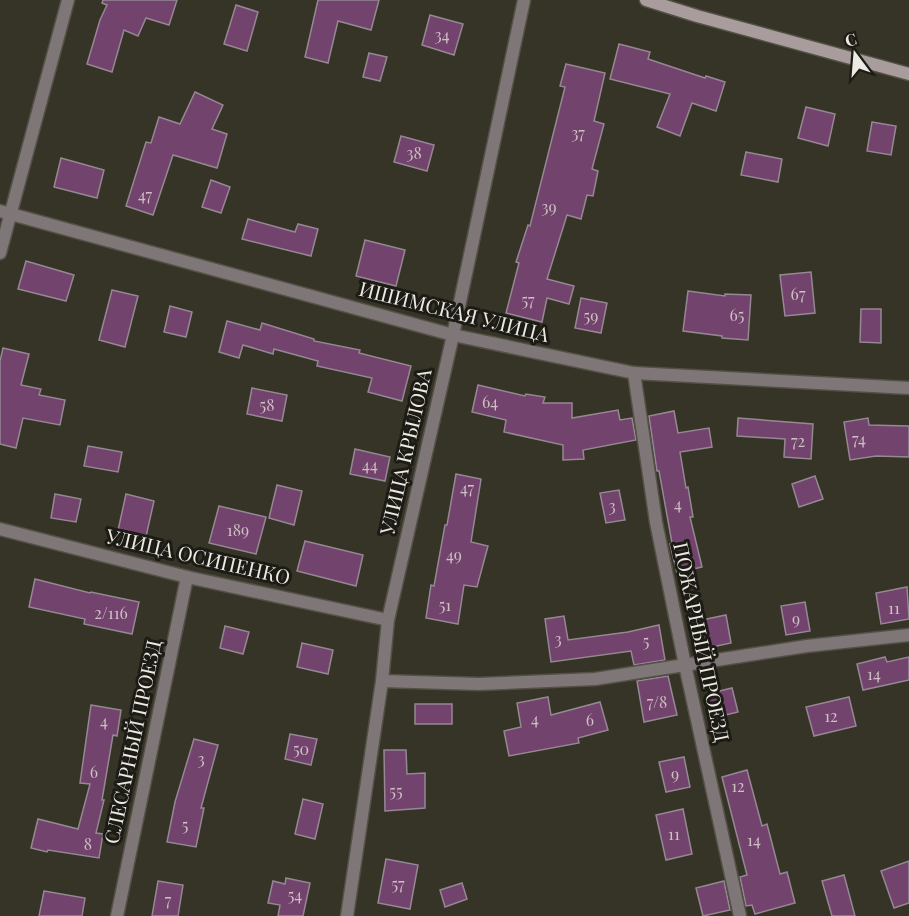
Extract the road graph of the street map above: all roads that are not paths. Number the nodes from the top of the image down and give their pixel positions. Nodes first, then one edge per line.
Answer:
1 (68, 0) edge
2 (524, 0) edge
3 (646, 0) edge
4 (909, 74) edge
5 (5, 213) edge
6 (0, 253) edge
7 (453, 335) junction
8 (634, 373) junction
9 (909, 388) edge
10 (0, 529) edge
11 (187, 577) junction
12 (388, 620) junction
13 (909, 635) edge
14 (685, 665) junction
15 (382, 681) junction
16 (117, 916) edge
17 (347, 916) edge
18 (740, 916) edge

1 - 5 street
2 - 7 street, УЛИЦА КРЫЛОВА
3 - 4 street
5 - 6 street
5 - 7 street, ИШИМСКАЯ УЛИЦА
7 - 8 street, ИШИМСКАЯ УЛИЦА
7 - 12 street, УЛИЦА КРЫЛОВА
8 - 9 street, ИШИМСКАЯ УЛИЦА
8 - 14 street, ПОЖАРНЫЙ ПРОЕЗД
10 - 11 street, УЛИЦА ОСИПЕНКО
11 - 12 street, УЛИЦА ОСИПЕНКО
11 - 16 street, СЛЕСАРНЫЙ ПРОЕЗД
12 - 15 street, УЛИЦА КРЫЛОВА
13 - 14 street
14 - 15 street
14 - 18 street, ПОЖАРНЫЙ ПРОЕЗД
15 - 17 street, УЛИЦА КРЫЛОВА

